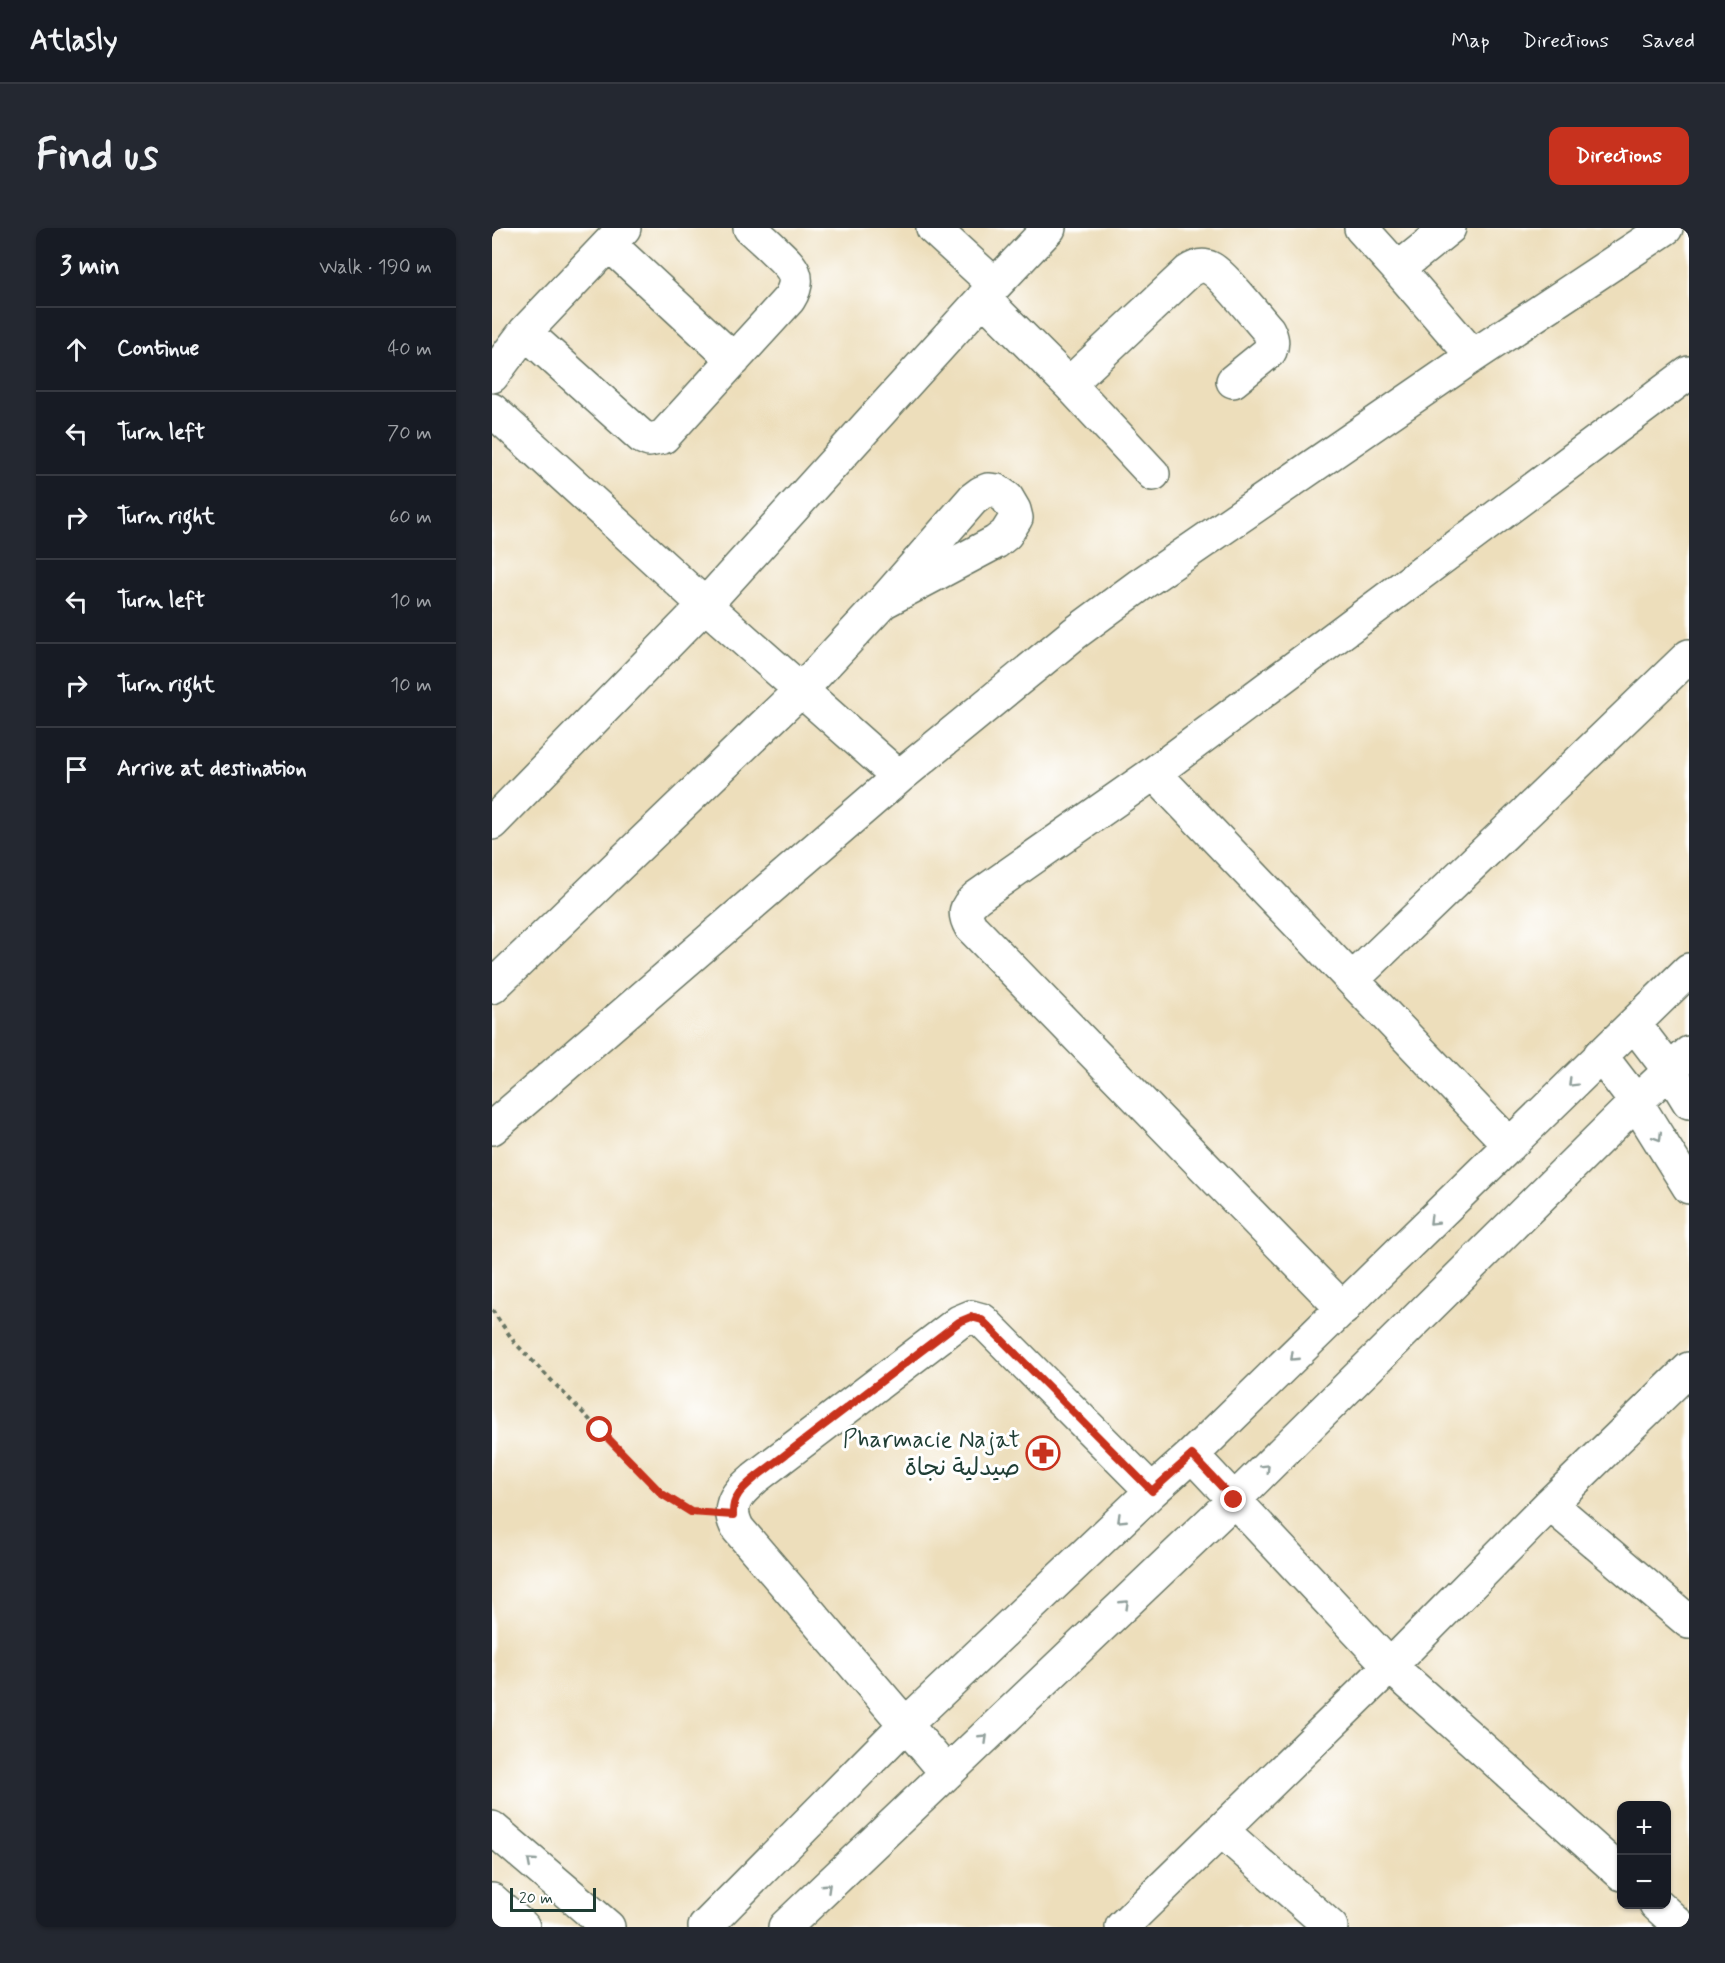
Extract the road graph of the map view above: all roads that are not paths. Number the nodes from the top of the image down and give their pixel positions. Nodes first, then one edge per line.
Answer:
1 (750, 228) edge
2 (933, 228) edge
3 (1049, 228) edge
4 (1360, 228) edge
5 (1449, 228) edge
6 (1649, 233) edge
7 (616, 236) edge
8 (1398, 269) junction
9 (989, 291) junction
10 (525, 333) junction
11 (1473, 356) junction
12 (734, 360) junction
13 (1689, 373) edge
14 (492, 376) edge
15 (1233, 381) dead end
16 (1068, 384) junction
17 (492, 410) edge
18 (1153, 474) dead end
19 (883, 602) dead end
20 (705, 605) junction
21 (1689, 656) edge
22 (801, 690) junction
23 (1154, 773) junction
24 (899, 777) junction
25 (492, 824) edge
26 (1689, 970) edge
27 (1353, 979) junction
28 (492, 987) edge
29 (1634, 1024) junction
30 (1599, 1056) junction
31 (1680, 1062) edge
32 (1636, 1102) junction
33 (1689, 1102) edge
34 (492, 1128) edge
35 (1510, 1144) junction
36 (1689, 1187) edge
37 (1343, 1309) junction
38 (1689, 1369) edge
39 (1192, 1455) junction
40 (1152, 1491) junction
41 (1234, 1500) junction
42 (1550, 1504) junction
43 (1689, 1622) edge
44 (1390, 1666) junction
45 (906, 1724) junction
46 (947, 1773) junction
47 (492, 1828) edge
48 (1221, 1830) junction
49 (1617, 1870) edge
50 (492, 1900) edge
51 (1661, 1909) edge
52 (523, 1927) edge
53 (608, 1927) edge
54 (705, 1927) edge
55 (785, 1927) edge
56 (1122, 1927) edge
57 (1331, 1927) edge
58 (1681, 1927) edge

1 - 12 street
2 - 9 street
3 - 9 street
4 - 8 street
5 - 8 street
6 - 11 street
7 - 10 street
7 - 12 street
8 - 11 street
9 - 16 street
9 - 20 street
10 - 12 street
10 - 14 street
11 - 24 street
13 - 23 street
15 - 16 street
16 - 18 street
17 - 20 street
19 - 22 street
20 - 22 street
20 - 25 street
21 - 27 street
22 - 24 street
22 - 28 street
23 - 27 street
23 - 37 street
24 - 34 street
26 - 29 street
27 - 35 street
29 - 30 street
29 - 31 street
30 - 32 street
30 -> 35 street
31 - 32 street
31 - 33 street
32 -> 36 street
41 -> 32 street
35 -> 37 street
37 -> 39 street
38 - 42 street
39 - 40 street
39 - 41 street
40 -> 45 street
40 - 45 street
41 - 44 street
46 -> 41 street
42 - 43 street
42 - 44 street
44 - 48 street
44 - 49 street
45 - 46 street
45 - 54 street
55 -> 46 street
53 -> 47 street
48 - 56 street
48 - 57 street
50 - 52 street
51 - 58 street

